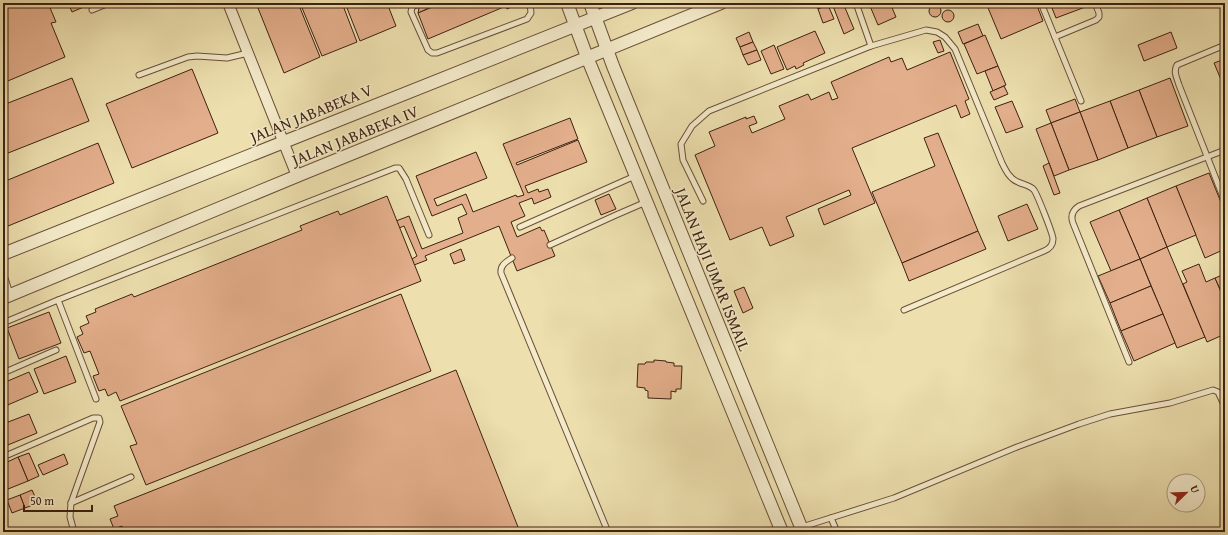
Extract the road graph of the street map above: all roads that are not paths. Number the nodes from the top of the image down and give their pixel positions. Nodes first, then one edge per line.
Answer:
1 (109, 3) edge
2 (228, 3) edge
3 (420, 3) edge
4 (530, 3) edge
5 (567, 3) edge
6 (590, 3) edge
7 (632, 3) edge
8 (721, 3) edge
9 (856, 3) edge
10 (1041, 3) edge
11 (1095, 3) edge
12 (92, 10) dead end
13 (595, 18) junction
14 (575, 26) junction
15 (1055, 37) junction
16 (1225, 45) edge
17 (871, 46) junction
18 (606, 50) junction
19 (248, 53) junction
20 (587, 57) junction
21 (139, 75) dead end
22 (1081, 101) dead end
23 (283, 142) junction
24 (1225, 150) edge
25 (1206, 157) junction
26 (297, 176) junction
27 (635, 176) junction
28 (703, 201) dead end
29 (646, 202) junction
30 (1225, 202) edge
31 (520, 226) dead end
32 (429, 235) dead end
33 (550, 245) dead end
34 (3, 254) edge
35 (512, 258) dead end
36 (3, 280) edge
37 (6, 297) edge
38 (58, 300) junction
39 (904, 310) dead end
40 (3, 323) edge
41 (56, 350) dead end
42 (1129, 362) dead end
43 (3, 373) edge
44 (96, 399) dead end
45 (1225, 407) edge
46 (3, 457) edge
47 (131, 477) dead end
48 (71, 503) junction
49 (831, 518) junction
50 (3, 524) edge
51 (802, 530) edge
52 (6, 532) edge
53 (74, 532) edge
54 (608, 532) edge
55 (782, 532) edge
56 (837, 532) edge

1 - 12 lane
2 - 19 street
3 - 4 lane
5 - 14 street
6 - 13 street, JALAN HAJI UMAR ISMAIL
7 - 13 street, JALAN JABABEKA V
8 - 18 street, JALAN JABABEKA IV
9 - 17 lane
10 - 15 lane
11 - 15 lane
13 - 14 street, JALAN JABABEKA V
13 - 18 street, JALAN HAJI UMAR ISMAIL
14 - 20 street
14 - 23 street, JALAN JABABEKA V
15 - 22 lane
16 - 25 lane
17 - 28 lane
17 - 39 lane
18 - 20 street, JALAN JABABEKA IV
18 - 51 street, JALAN HAJI UMAR ISMAIL
19 - 21 lane
19 - 23 street
20 - 26 street, JALAN JABABEKA IV
20 - 27 street
23 - 26 street
23 - 34 street, JALAN JABABEKA V
24 - 25 lane
25 - 30 lane
25 - 42 lane
26 - 37 street, JALAN JABABEKA IV
27 - 29 street
27 - 31 lane
29 - 33 lane
29 - 55 street
32 - 38 lane
35 - 54 lane
36 - 37 street
38 - 40 lane
38 - 44 lane
41 - 43 lane
45 - 49 lane
46 - 48 lane
47 - 48 lane
48 - 53 lane
49 - 51 lane
49 - 56 lane
50 - 52 lane

